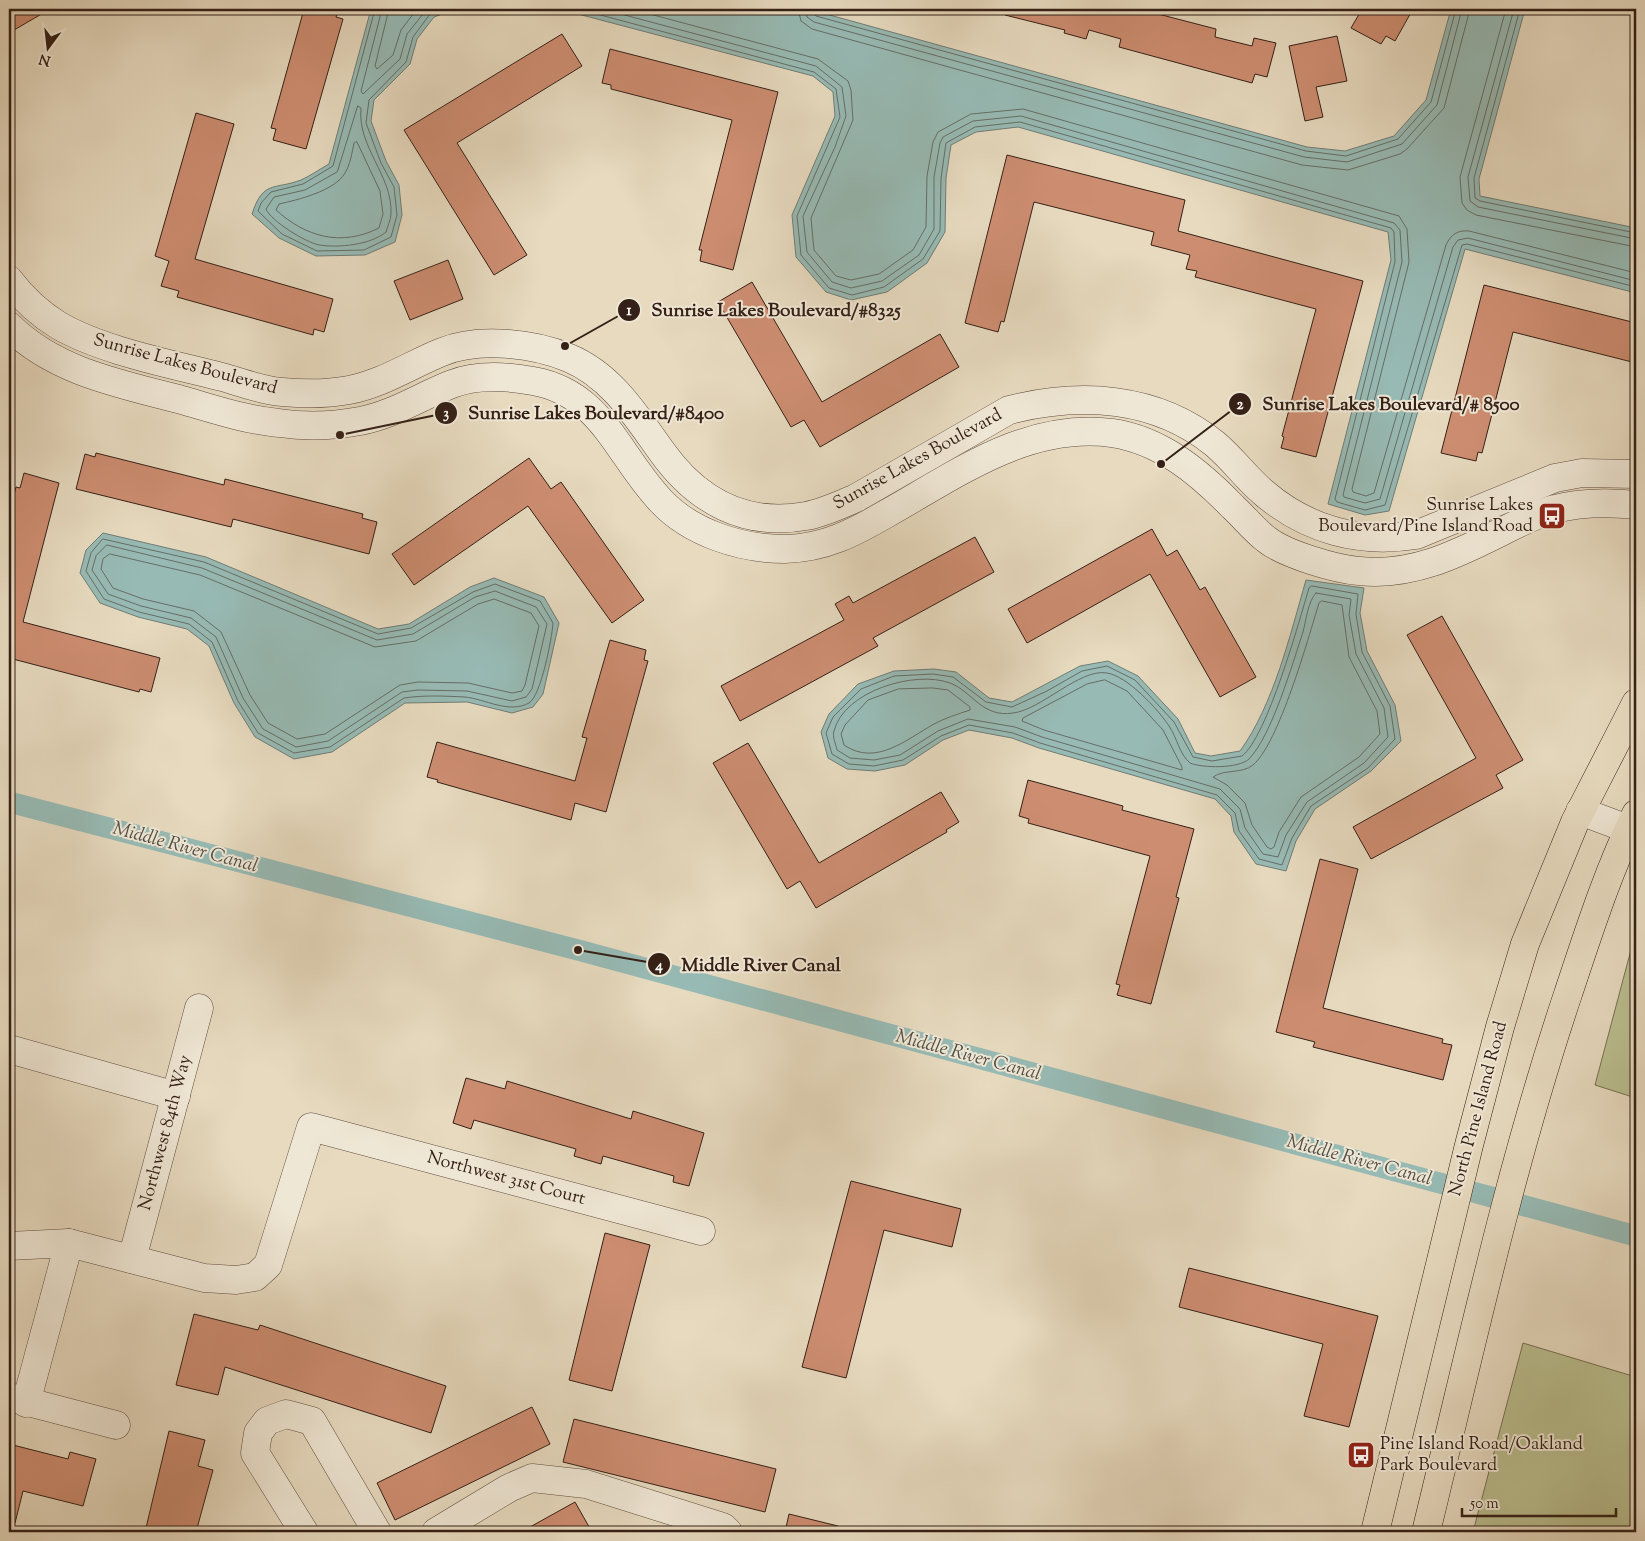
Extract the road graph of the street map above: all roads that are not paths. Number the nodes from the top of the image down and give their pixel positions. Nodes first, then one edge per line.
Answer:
1 (9, 280) edge
2 (9, 326) edge
3 (1636, 474) edge
4 (1636, 505) edge
5 (1636, 703) edge
6 (1580, 811) junction
7 (1634, 825) edge
8 (199, 1008) dead end
9 (9, 1049) edge
10 (176, 1096) junction
11 (701, 1231) dead end
12 (69, 1242) junction
13 (9, 1246) edge
14 (132, 1259) junction
15 (17, 1400) edge
16 (116, 1425) dead end
17 (304, 1532) edge
18 (377, 1532) edge
19 (436, 1532) edge
20 (728, 1532) edge
21 (1375, 1532) edge
22 (1426, 1532) edge

1 - 3 street, Sunrise Lakes Boulevard
2 - 4 street, Sunrise Lakes Boulevard
5 - 6 main road, North Pine Island Road
6 - 7 street
6 - 21 main road, North Pine Island Road
7 - 22 main road
8 - 10 street, Northwest 84th Way
9 - 10 street
10 - 14 street, Northwest 84th Way
11 - 14 street, Northwest 31st Court
12 - 13 street
12 - 14 street
12 - 15 street
15 - 16 street
17 - 18 street
19 - 20 street

